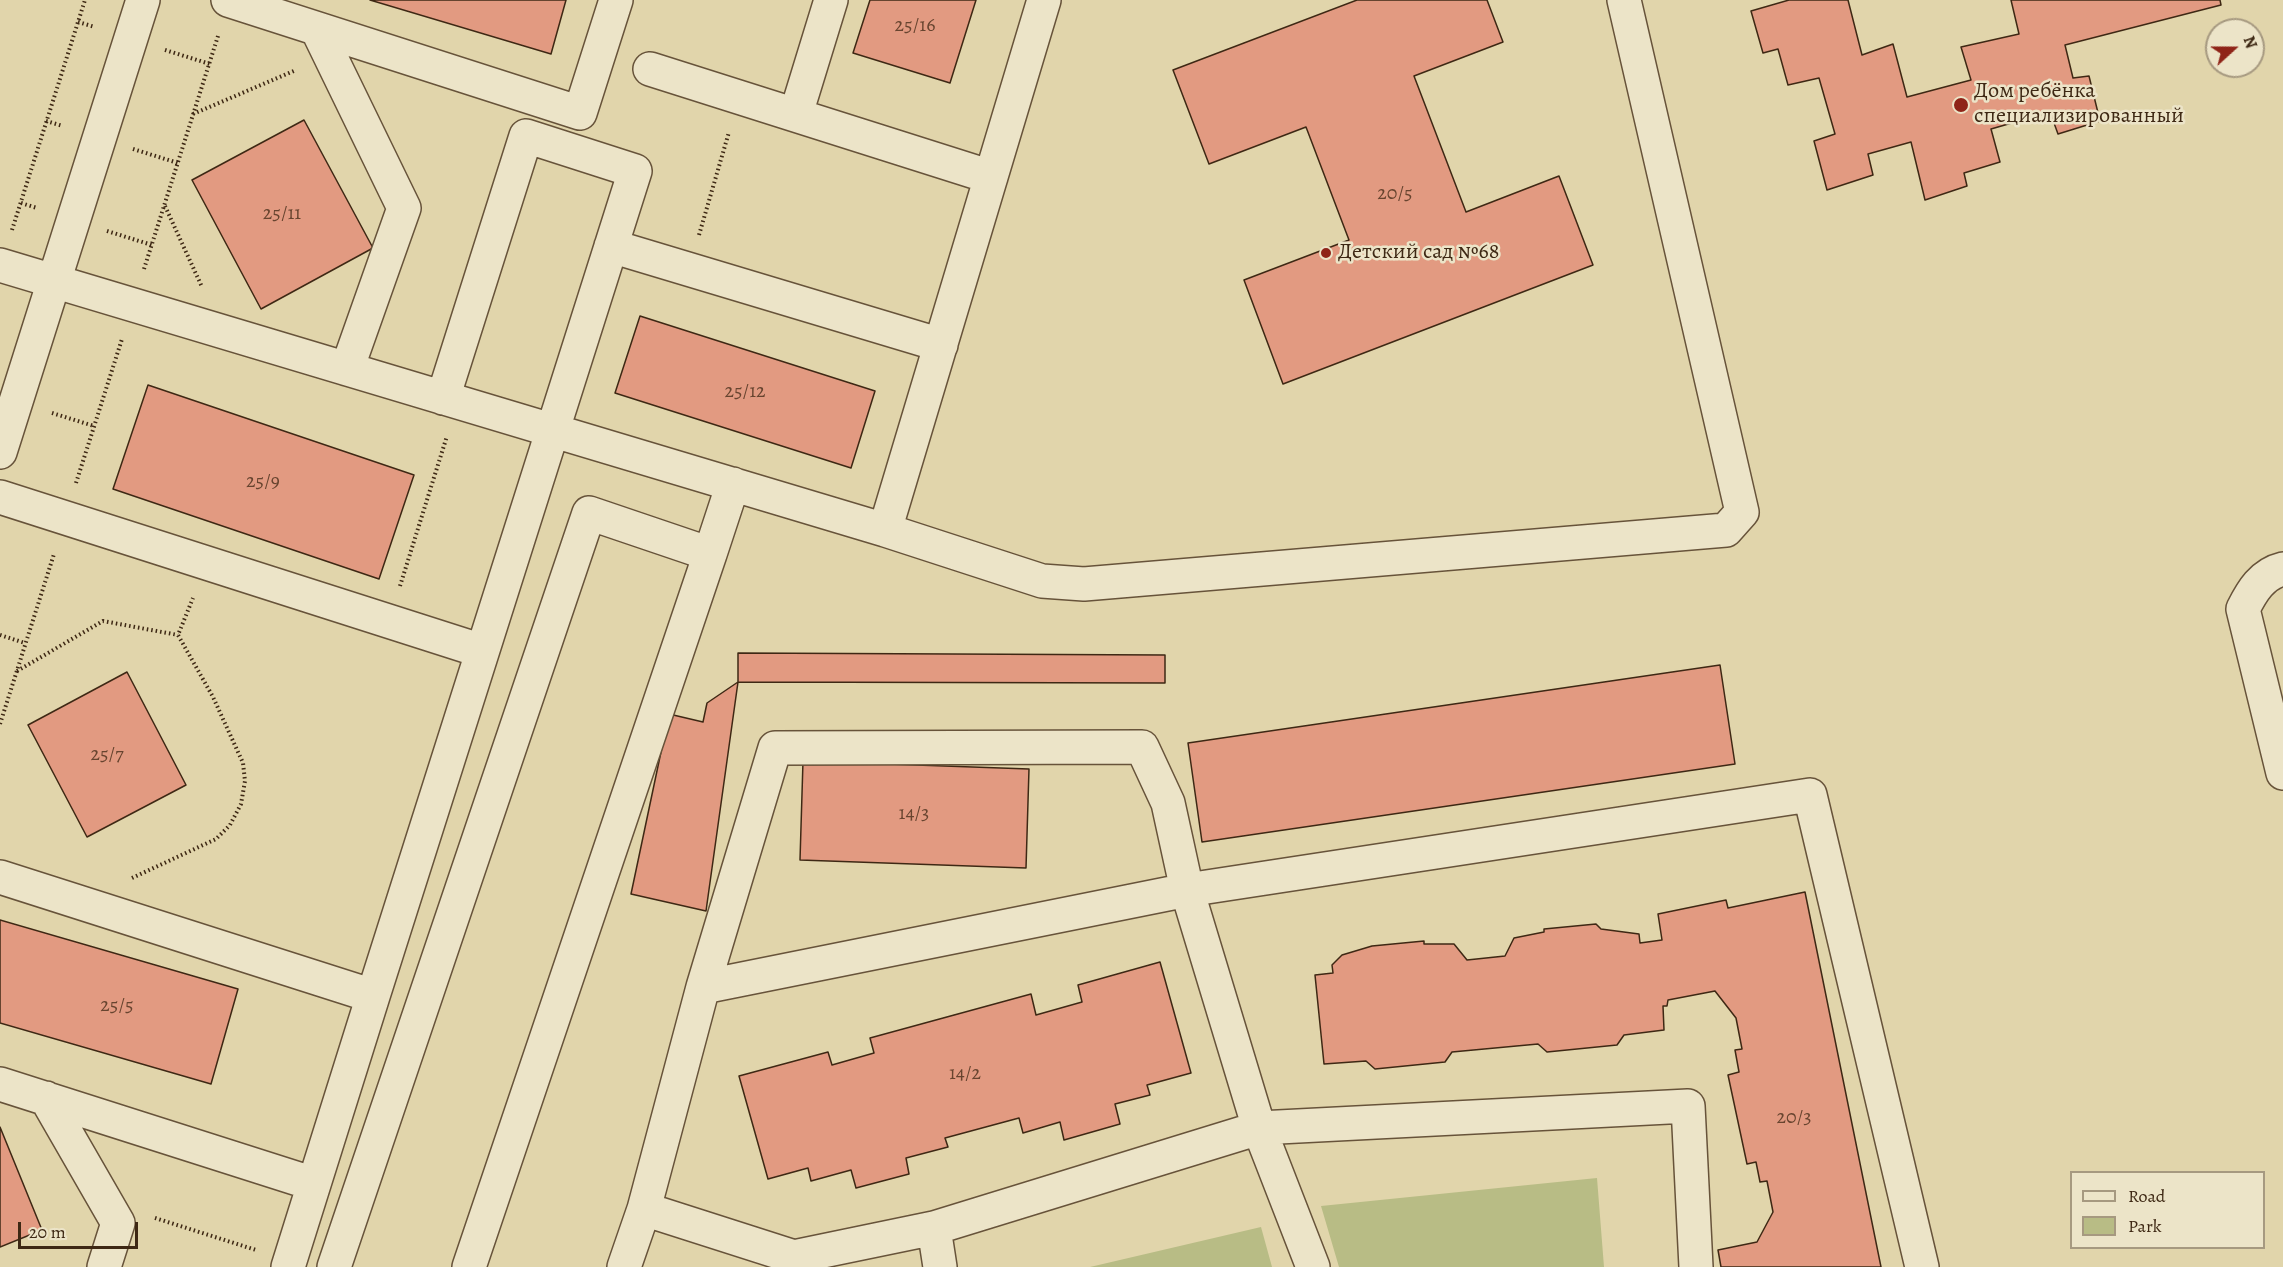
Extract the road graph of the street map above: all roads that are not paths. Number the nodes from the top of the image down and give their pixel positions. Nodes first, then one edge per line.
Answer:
1 (143, 0) edge
2 (229, 0) edge
3 (616, 0) edge
4 (831, 0) edge
5 (1044, 0) edge
6 (1624, 0) edge
7 (324, 42) junction
8 (650, 69) dead end
9 (796, 114) junction
10 (991, 177) junction
11 (611, 246) junction
12 (0, 265) edge
13 (54, 281) junction
14 (941, 345) junction
15 (347, 369) junction
16 (450, 400) junction
17 (553, 430) junction
18 (0, 452) edge
19 (733, 484) junction
20 (0, 497) edge
21 (885, 530) junction
22 (710, 554) junction
23 (2283, 569) edge
24 (482, 651) junction
25 (2283, 773) edge
26 (0, 877) edge
27 (1187, 890) junction
28 (703, 987) junction
29 (373, 996) junction
30 (0, 1084) edge
31 (46, 1098) junction
32 (1259, 1128) junction
33 (314, 1184) junction
34 (644, 1209) junction
35 (934, 1228) junction
36 (289, 1263) edge
37 (104, 1267) edge
38 (334, 1267) edge
39 (469, 1267) edge
40 (624, 1267) edge
41 (940, 1267) edge
42 (1313, 1267) edge
43 (1696, 1267) edge
44 (1922, 1267) edge

1 - 13 lane
2 - 7 lane
3 - 7 lane
4 - 9 lane
5 - 10 lane
6 - 21 lane
7 - 15 lane
8 - 9 lane
9 - 10 lane
10 - 14 lane
11 - 14 lane
11 - 16 lane
11 - 17 lane
12 - 13 lane
13 - 15 lane
13 - 18 lane
14 - 21 lane
15 - 16 lane
16 - 17 lane
17 - 19 lane
17 - 24 lane
19 - 21 lane
19 - 22 lane
20 - 24 lane
22 - 38 lane
22 - 39 lane
23 - 25 lane
24 - 29 lane
26 - 29 lane
27 - 28 lane
27 - 28 lane
27 - 32 lane
27 - 44 lane
28 - 34 lane
29 - 33 lane
30 - 31 lane
31 - 33 lane
31 - 37 lane
32 - 35 lane
32 - 42 lane
32 - 43 lane
33 - 36 lane
34 - 35 lane
34 - 40 lane
35 - 41 lane

